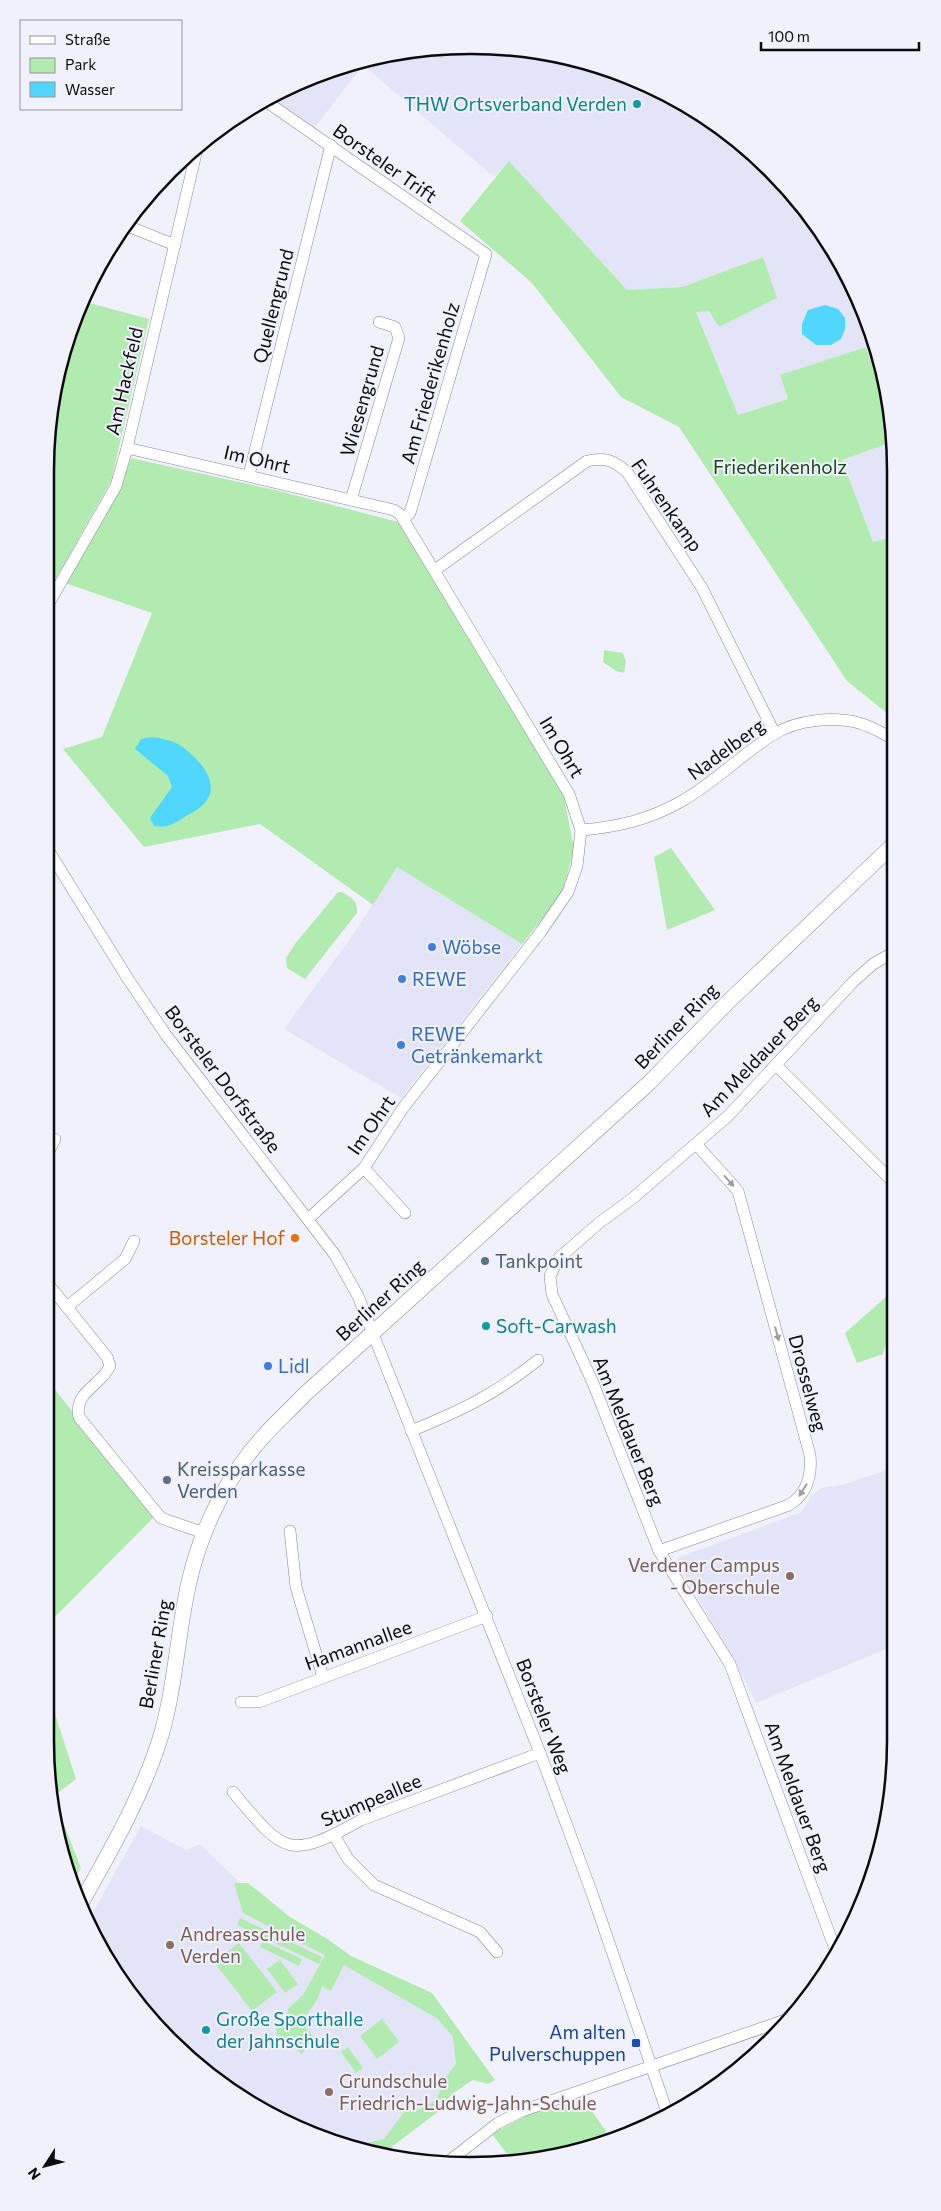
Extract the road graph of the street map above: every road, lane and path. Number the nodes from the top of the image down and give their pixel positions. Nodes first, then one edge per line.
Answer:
1 (271, 105) edge
2 (330, 146) junction
3 (195, 158) edge
4 (132, 228) edge
5 (175, 245) junction
6 (486, 254) joint
7 (379, 322) dead end
8 (127, 448) junction
9 (249, 475) junction
10 (352, 500) junction
11 (404, 519) junction
12 (435, 570) junction
13 (54, 594) edge
14 (775, 734) junction
15 (887, 735) edge
16 (581, 830) junction
17 (887, 851) edge
18 (54, 860) edge
19 (887, 956) edge
20 (776, 1065) junction
21 (696, 1144) junction
22 (364, 1168) junction
23 (887, 1176) edge
24 (405, 1213) dead end
25 (308, 1219) junction
26 (134, 1242) dead end
27 (54, 1291) edge
28 (67, 1307) junction
29 (372, 1334) junction
30 (538, 1360) dead end
31 (411, 1430) junction
32 (290, 1531) dead end
33 (204, 1533) junction
34 (659, 1551) junction
35 (487, 1616) junction
36 (324, 1677) junction
37 (241, 1702) dead end
38 (540, 1752) junction
39 (233, 1792) dead end
40 (334, 1835) junction
41 (84, 1898) edge
42 (833, 1945) edge
43 (497, 1952) dead end
44 (777, 2023) edge
45 (652, 2065) junction
46 (666, 2108) edge
47 (456, 2156) edge

1 - 2 street, Borsteler Trift
2 - 6 street, Borsteler Trift
2 - 9 street, Quellengrund
3 - 5 street, Am Hackfeld
4 - 5 street
5 - 8 street, Am Hackfeld
6 - 11 street, Am Friederikenholz
7 - 10 street, Wiesengrund
8 - 9 street, Im Ohrt
8 - 13 street, Am Hackfeld
9 - 10 street, Im Ohrt
10 - 11 street, Im Ohrt
11 - 12 street, Im Ohrt
12 - 14 street, Fuhrenkamp
12 - 16 street, Im Ohrt
14 - 15 street, Nadelberg
14 - 16 street, Nadelberg
16 - 22 street, Im Ohrt
17 - 29 street, Berliner Ring
18 - 25 street, Borsteler Dorfstraße
19 - 20 street, Am Meldauer Berg
20 - 21 street, Am Meldauer Berg
20 - 23 street
21 - 34 street, Am Meldauer Berg
21 -> 34 street, Drosselweg
22 - 24 street
22 - 25 street, Im Ohrt
25 - 29 street, Borsteler Dorfstraße
26 - 28 street
27 - 28 street
28 - 33 street
29 - 31 street, Borsteler Weg
29 - 33 street, Berliner Ring
30 - 31 street
31 - 35 street, Borsteler Weg
32 - 36 street
33 - 41 street, Berliner Ring
34 - 42 street, Am Meldauer Berg
35 - 36 street, Hamannallee
35 - 38 street, Borsteler Weg
36 - 37 street, Hamannallee
38 - 40 street, Stumpeallee
38 - 45 street, Borsteler Weg
39 - 40 street, Stumpeallee
40 - 43 street
44 - 45 street
45 - 46 street, Borsteler Weg
45 - 47 street

